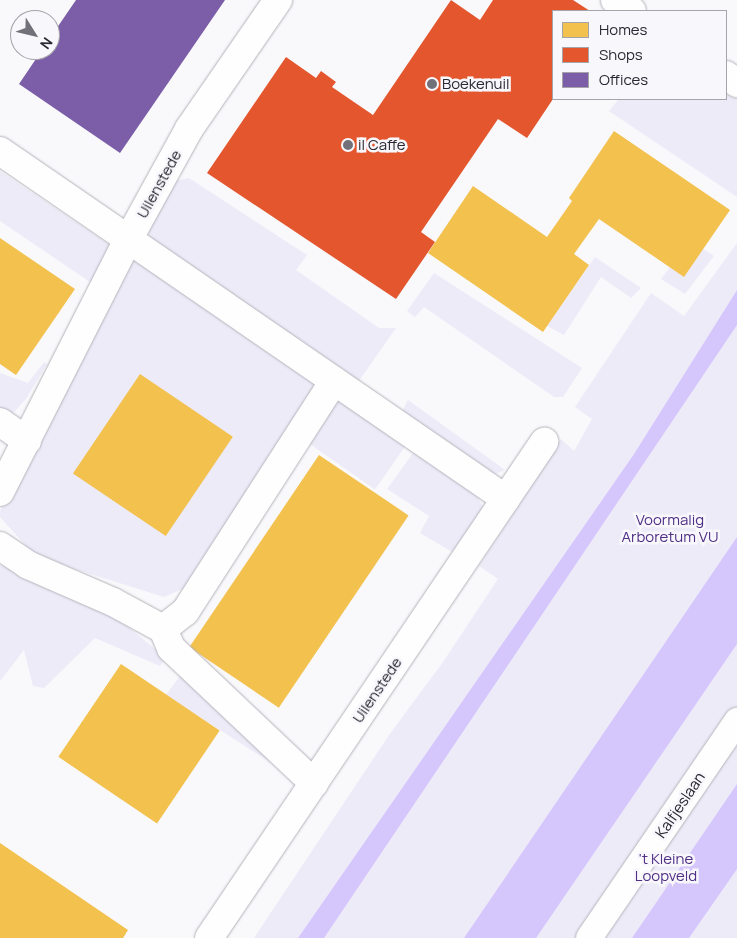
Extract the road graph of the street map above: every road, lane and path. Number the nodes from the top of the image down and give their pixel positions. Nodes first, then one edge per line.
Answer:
1 (278, 0) edge
2 (615, 0) edge
3 (630, 10) edge
4 (0, 151) edge
5 (128, 240) junction
6 (334, 381) junction
7 (0, 422) edge
8 (26, 441) junction
9 (544, 442) dead end
10 (0, 492) edge
11 (506, 499) junction
12 (0, 546) edge
13 (163, 629) junction
14 (737, 721) edge
15 (314, 783) junction
16 (209, 938) edge
17 (589, 938) edge

1 - 5 street, Uilenstede
2 - 3 street
4 - 5 street
5 - 6 street
5 - 8 street, Uilenstede
6 - 11 street
6 - 13 street
7 - 8 street
8 - 10 street, Uilenstede
9 - 11 street, Uilenstede
11 - 15 street, Uilenstede
12 - 13 street
13 - 15 street
14 - 17 street, Kalfjeslaan
15 - 16 street, Uilenstede

